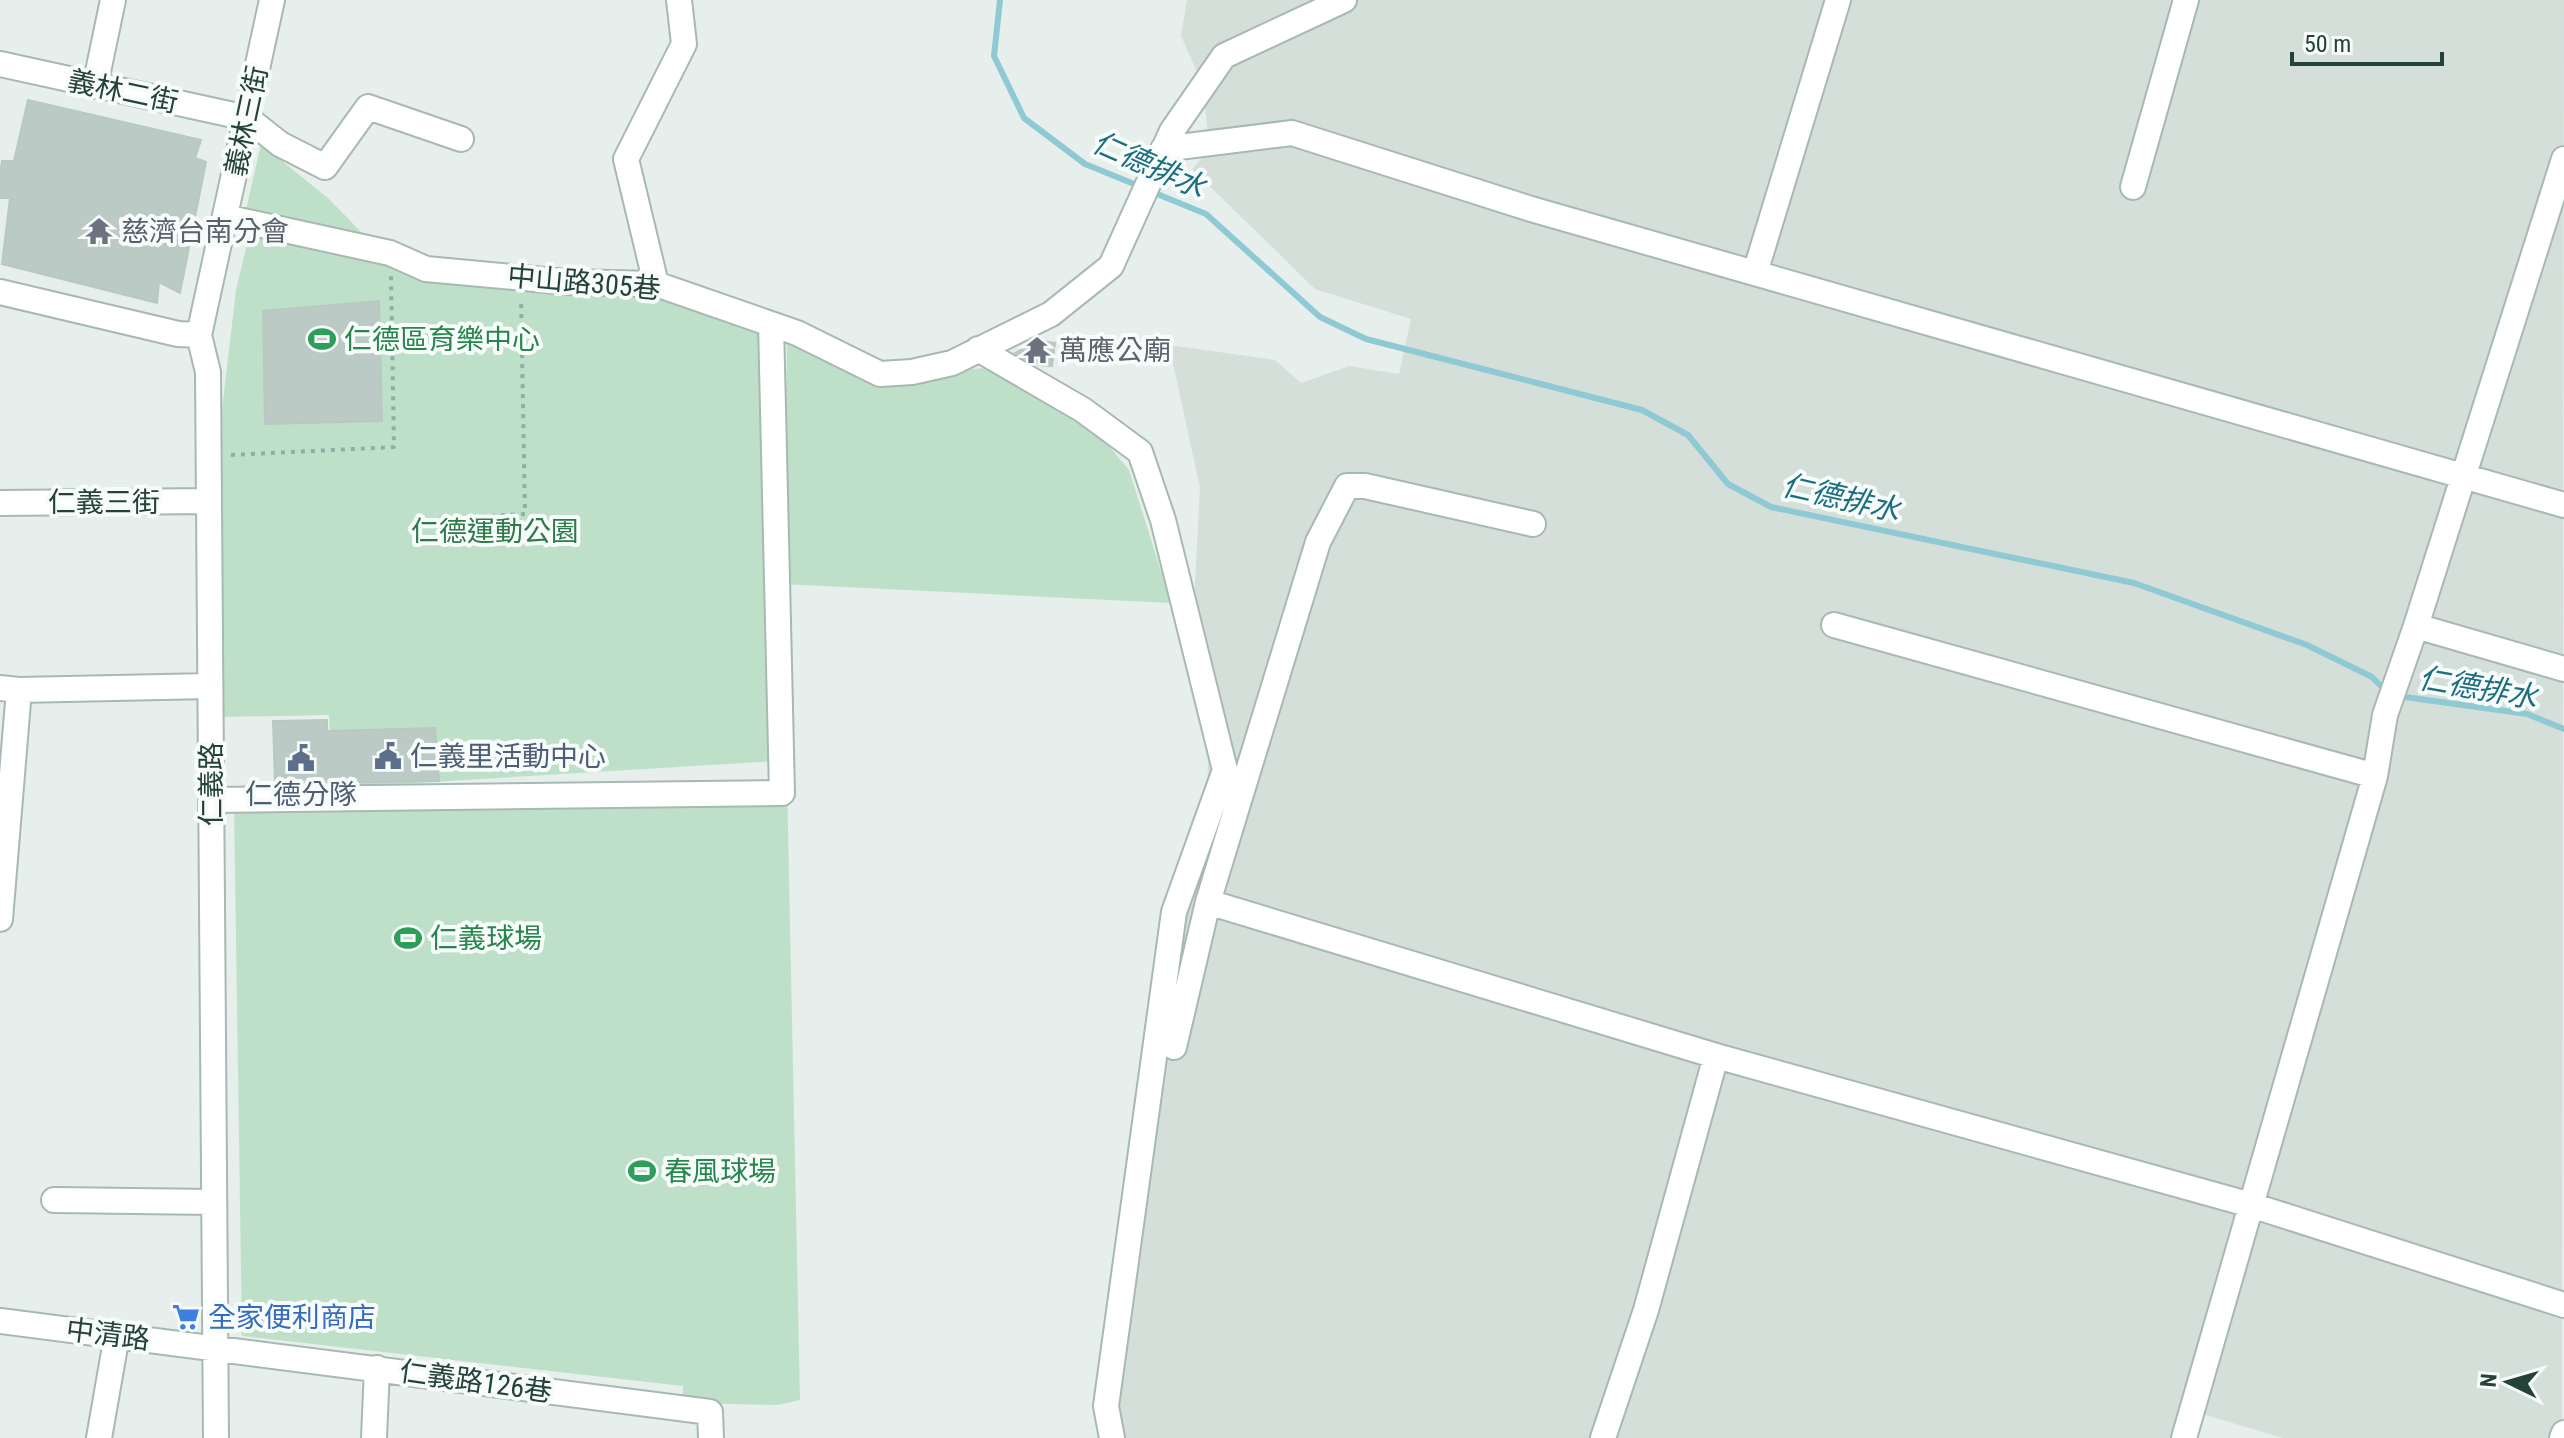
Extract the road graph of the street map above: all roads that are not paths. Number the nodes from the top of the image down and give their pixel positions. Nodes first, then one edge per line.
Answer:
1 (113, 0) edge
2 (272, 0) edge
3 (679, 0) edge
4 (1344, 0) edge
5 (1838, 0) edge
6 (2186, 0) edge
7 (0, 64) edge
8 (95, 86) junction
9 (247, 118) junction
10 (461, 139) dead end
11 (1163, 149) junction
12 (2564, 159) edge
13 (2133, 187) dead end
14 (225, 217) junction
15 (1755, 273) junction
16 (656, 284) junction
17 (0, 292) edge
18 (771, 324) junction
19 (199, 335) junction
20 (978, 349) junction
21 (2463, 476) junction
22 (209, 501) junction
23 (0, 503) edge
24 (2564, 505) edge
25 (1533, 524) dead end
26 (1834, 625) dead end
27 (2416, 626) junction
28 (2564, 669) edge
29 (210, 686) junction
30 (10, 689) edge
31 (2375, 776) junction
32 (211, 800) junction
33 (1208, 902) junction
34 (0, 919) edge
35 (1174, 1047) dead end
36 (1716, 1056) junction
37 (54, 1200) dead end
38 (214, 1202) junction
39 (2251, 1205) junction
40 (2564, 1305) edge
41 (0, 1321) edge
42 (117, 1335) junction
43 (215, 1349) junction
44 (377, 1368) junction
45 (99, 1438) edge
46 (216, 1438) edge
47 (374, 1438) edge
48 (711, 1438) edge
49 (1112, 1438) edge
50 (1604, 1438) edge
51 (2184, 1438) edge

1 - 8 street
2 - 9 street, 義林三街
3 - 16 street
4 - 11 street, 中山路305巷
5 - 15 street
6 - 13 street
7 - 8 street, 義林二街
8 - 9 street, 義林二街
9 - 10 street
9 - 14 street, 義林三街
11 - 15 street
11 - 20 street, 中山路305巷
12 - 21 street
14 - 16 street, 中山路305巷
14 - 19 street, 義林三街
15 - 21 street
16 - 18 street, 中山路305巷
17 - 19 street
18 - 20 street, 中山路305巷
18 - 32 street
19 - 22 street, 仁義路
20 - 49 street
21 - 24 street
21 - 27 street
22 - 23 street, 仁義三街
22 - 29 street, 仁義路
25 - 33 street
26 - 31 street
27 - 28 street
27 - 31 street
29 - 30 street
29 - 32 street, 仁義路
30 - 34 street
31 - 39 street
32 - 38 street, 仁義路
33 - 35 street
33 - 36 street
36 - 39 street
36 - 50 street
37 - 38 street
38 - 43 street, 仁義路
39 - 40 street
39 - 51 street
41 - 42 street, 中清路
42 - 43 street, 中清路
42 - 45 street
43 - 44 street, 仁義路126巷
43 - 46 street, 仁義路
44 - 47 street
44 - 48 street, 仁義路126巷

